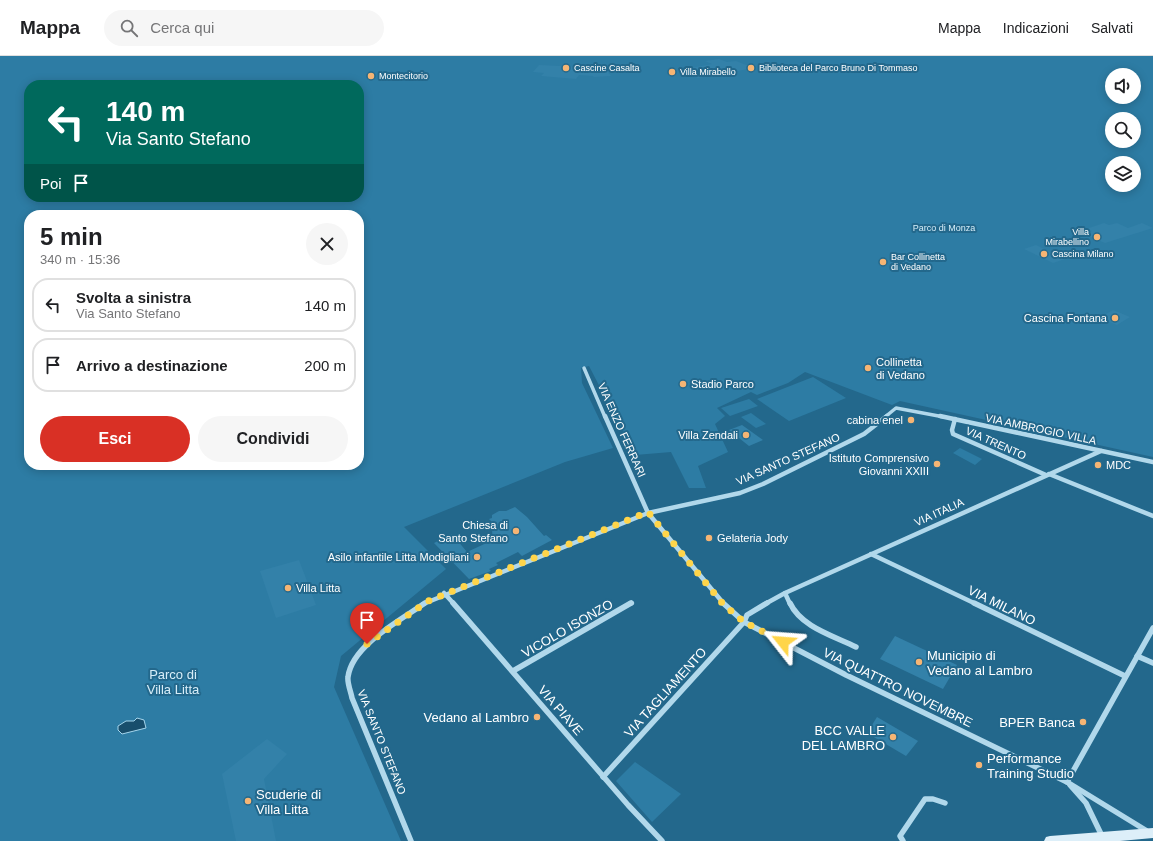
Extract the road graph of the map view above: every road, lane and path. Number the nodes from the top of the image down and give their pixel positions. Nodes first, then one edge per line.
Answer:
1 (584, 368) dead end
2 (925, 412) joint
3 (955, 419) junction
4 (1101, 451) junction
5 (1153, 462) edge
6 (1047, 475) junction
7 (648, 512) junction
8 (1153, 516) edge
9 (871, 554) junction
10 (785, 593) junction
11 (444, 594) junction
12 (632, 603) dead end
13 (744, 622) junction
14 (1153, 628) edge
15 (856, 648) dead end
16 (1137, 656) junction
17 (1153, 663) edge
18 (513, 671) junction
19 (1125, 676) junction
20 (603, 776) junction
21 (1067, 782) junction
22 (945, 803) dead end
23 (1152, 833) edge
24 (1103, 837) junction
25 (411, 841) edge
26 (662, 841) edge
27 (903, 841) edge
28 (1050, 841) edge

1 - 7 street, VIA ENZO FERRARI
2 - 3 street, VIA AMBROGIO VILLA
2 - 7 street, VIA SANTO STEFANO
3 - 4 street, VIA AMBROGIO VILLA
3 - 6 street, VIA TRENTO
4 - 5 street, VIA AMBROGIO VILLA
4 - 6 street, VIA ITALIA
6 - 8 street
6 - 9 street, VIA ITALIA
7 - 11 street, VIA SANTO STEFANO
7 - 13 street, VIA QUATTRO NOVEMBRE
9 - 10 street, VIA ITALIA
9 - 19 street, VIA MILANO
10 - 13 street, VIA ITALIA
10 - 15 street
11 - 18 street, VIA PIAVE
11 - 25 street, VIA SANTO STEFANO
12 - 18 street, VICOLO ISONZO
13 - 20 street, VIA TAGLIAMENTO
13 - 21 street, VIA QUATTRO NOVEMBRE
14 - 16 street
16 - 17 street
16 - 19 street
18 - 20 street, VIA PIAVE
19 - 21 street
20 - 26 street, VIA PIAVE
21 - 23 street, VIA QUATTRO NOVEMBRE
21 - 24 street, VIA QUATTRO NOVEMBRE
22 - 27 street
23 - 24 main road
24 - 28 main road

